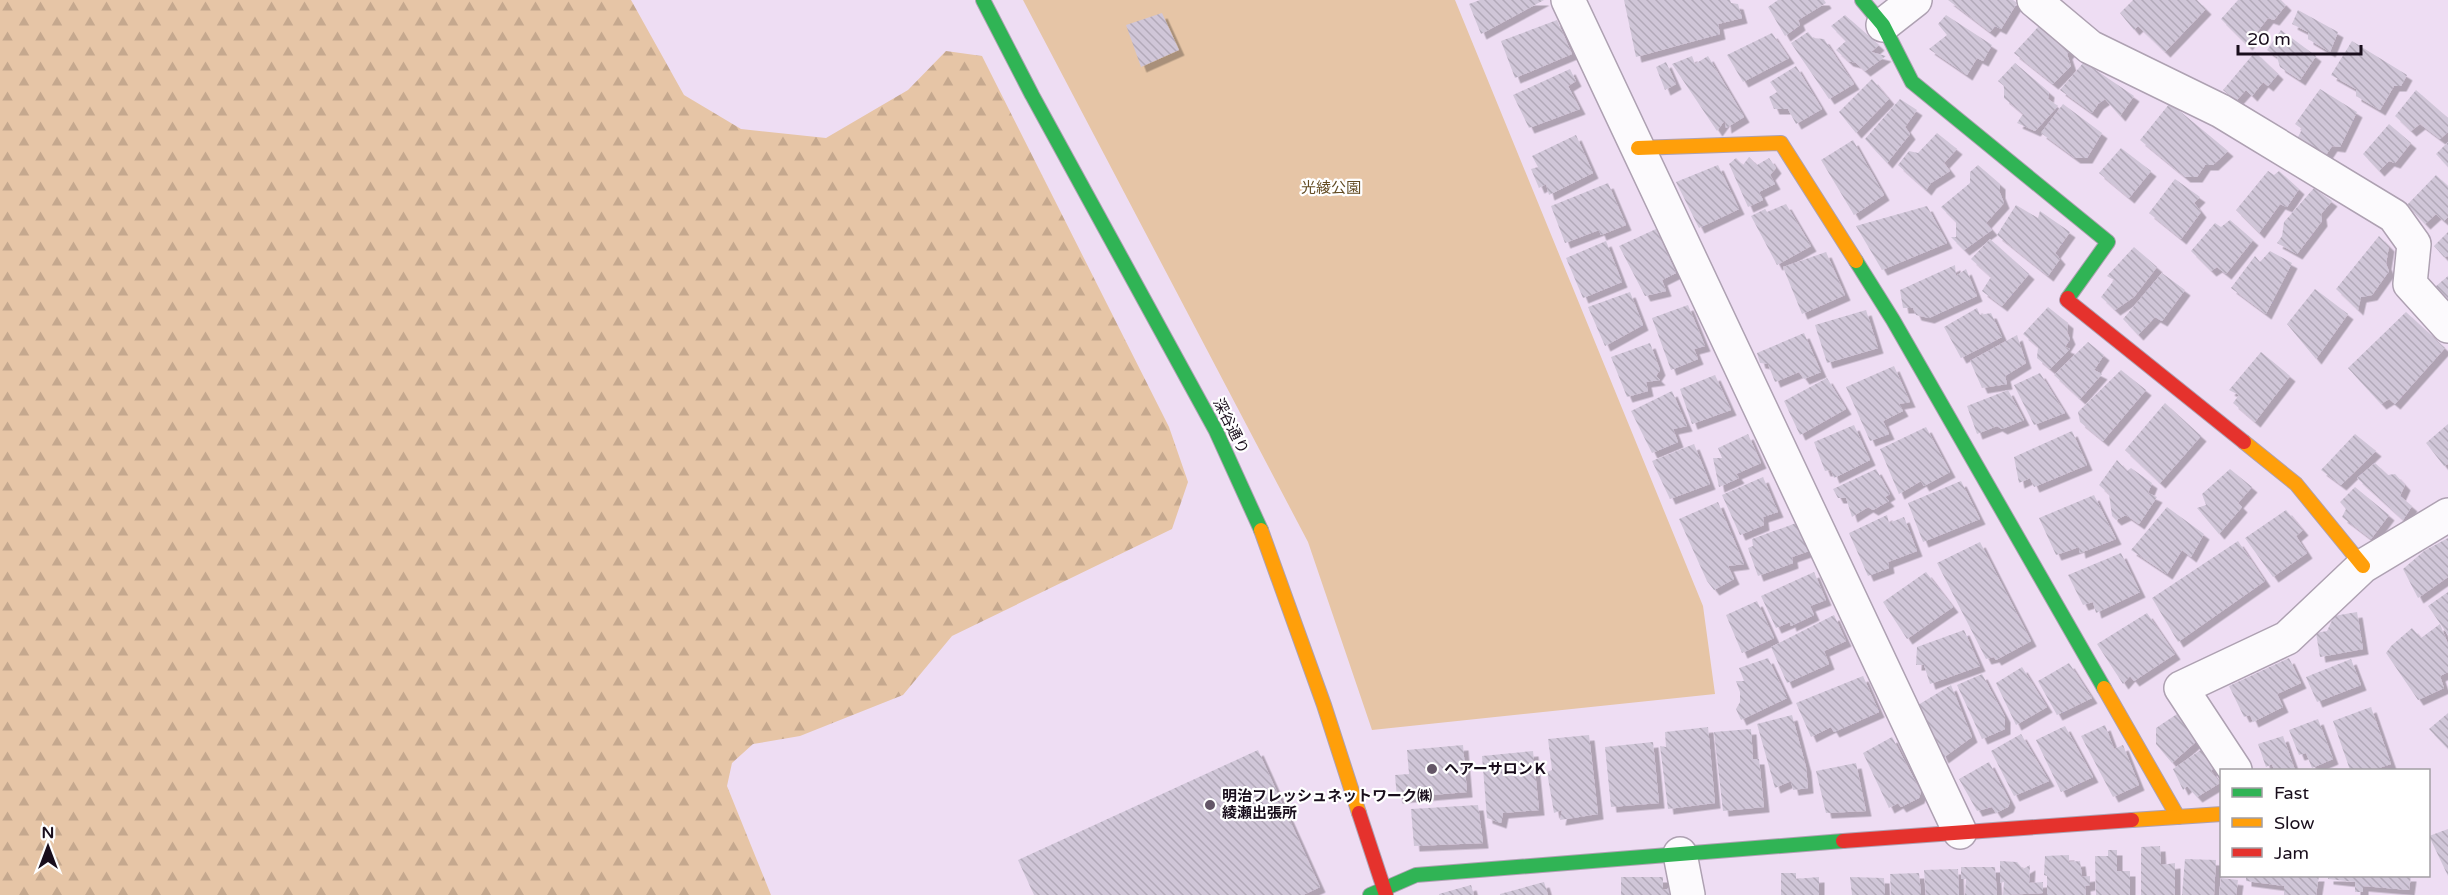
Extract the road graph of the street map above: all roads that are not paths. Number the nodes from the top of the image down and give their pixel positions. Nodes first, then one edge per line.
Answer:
1 (983, 0) edge
2 (1568, 0) edge
3 (1862, 0) edge
4 (1915, 0) edge
5 (2034, 0) edge
6 (1883, 25) junction
7 (1638, 148) junction
8 (2448, 326) edge
9 (2448, 515) edge
10 (2363, 566) junction
11 (2234, 769) edge
12 (2220, 814) edge
13 (2178, 817) junction
14 (1960, 832) junction
15 (1680, 854) junction
16 (1385, 892) edge
17 (1370, 895) edge
18 (1688, 895) edge

1 - 16 street, 深谷通り
2 - 7 street
3 - 6 street
4 - 6 street
5 - 8 street
6 - 10 street
7 - 13 street
7 - 14 street
9 - 10 street
10 - 11 street
12 - 13 street
13 - 14 street
14 - 15 street
15 - 16 street
15 - 18 street
16 - 17 street

